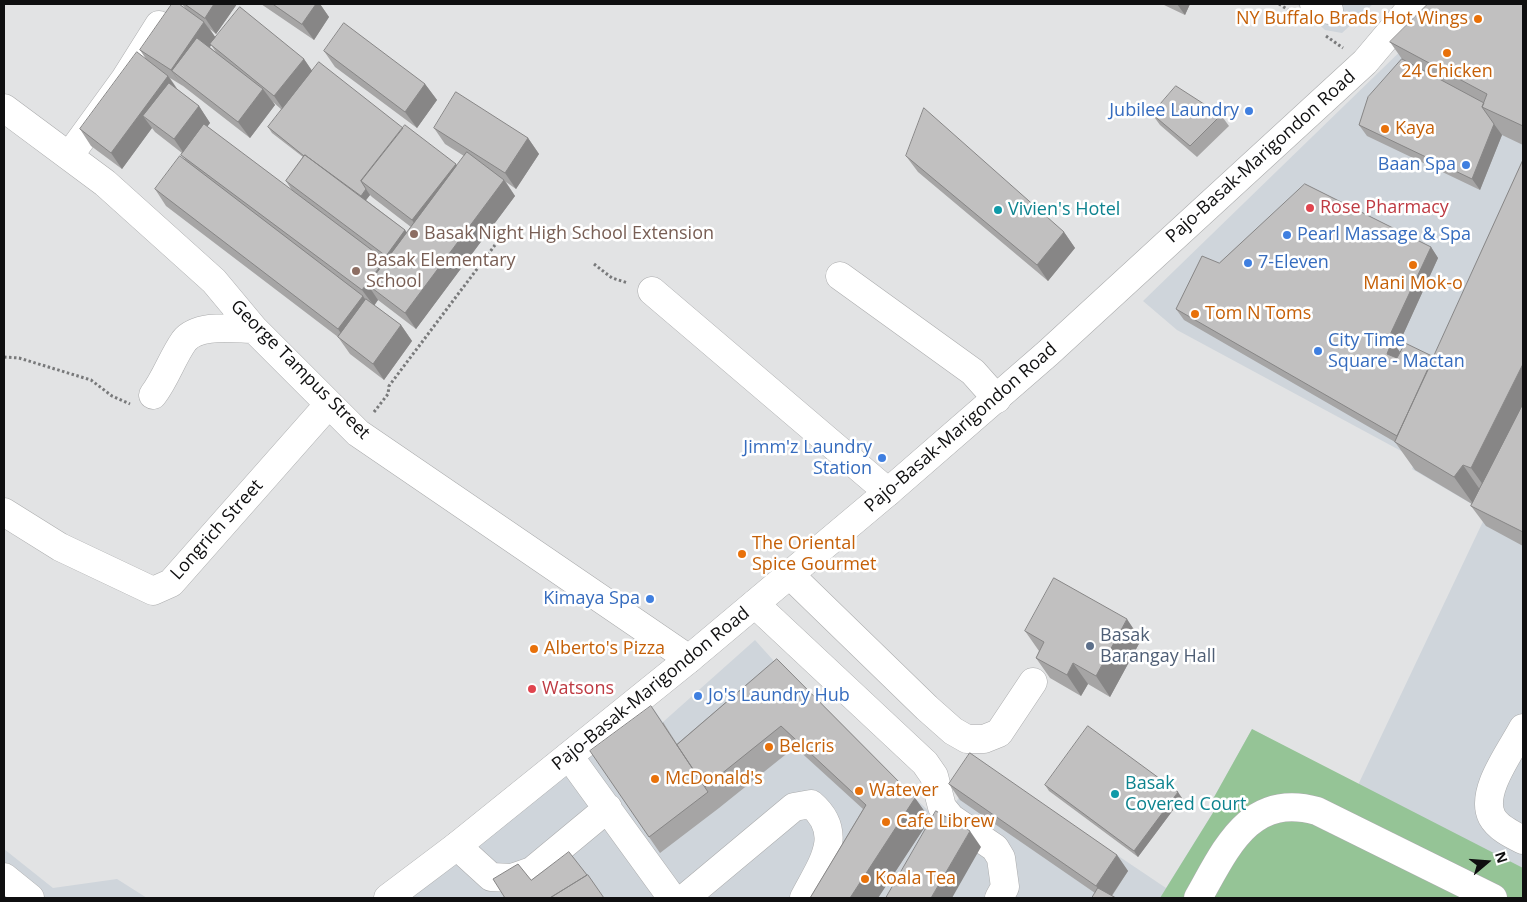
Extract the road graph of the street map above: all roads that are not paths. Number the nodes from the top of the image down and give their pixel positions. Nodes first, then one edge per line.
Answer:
1 (1414, 4) edge
2 (159, 25) edge
3 (4, 108) edge
4 (69, 156) junction
5 (840, 276) dead end
6 (652, 291) road end
7 (254, 329) junction
8 (153, 394) road end
9 (997, 399) junction
10 (330, 404) junction
11 (888, 492) junction
12 (4, 512) edge
13 (790, 575) junction
14 (755, 604) junction
15 (689, 659) junction
16 (1033, 682) dead end
17 (1523, 728) edge
18 (953, 731) junction
19 (569, 756) junction
20 (925, 763) junction
21 (608, 808) junction
22 (1523, 840) edge
23 (457, 846) junction
24 (4, 877) edge
25 (30, 898) edge
26 (388, 898) edge
27 (672, 898) edge
28 (685, 898) edge
29 (804, 898) edge
30 (999, 898) edge
31 (1198, 898) edge
32 (1493, 898) edge

1 - 9 street, Pajo-Basak-Marigondon Road
2 - 4 street
3 - 4 street, George Tampus Street
4 - 7 street, George Tampus Street
5 - 9 street
6 - 11 street
7 - 8 street
7 - 10 street, George Tampus Street
9 - 11 street, Pajo-Basak-Marigondon Road
10 - 12 street, Longrich Street
10 - 15 street, George Tampus Street
11 - 13 street, Pajo-Basak-Marigondon Road
13 - 14 street, Pajo-Basak-Marigondon Road
13 - 18 street
14 - 15 street, Pajo-Basak-Marigondon Road
14 - 20 street
15 - 19 street, Pajo-Basak-Marigondon Road
16 - 18 street
17 - 22 street
18 - 20 street
19 - 21 street
19 - 23 street, Pajo-Basak-Marigondon Road
20 - 30 street
21 - 23 street
21 - 27 street
23 - 26 street, Pajo-Basak-Marigondon Road
24 - 25 street
28 - 29 street
31 - 32 street

